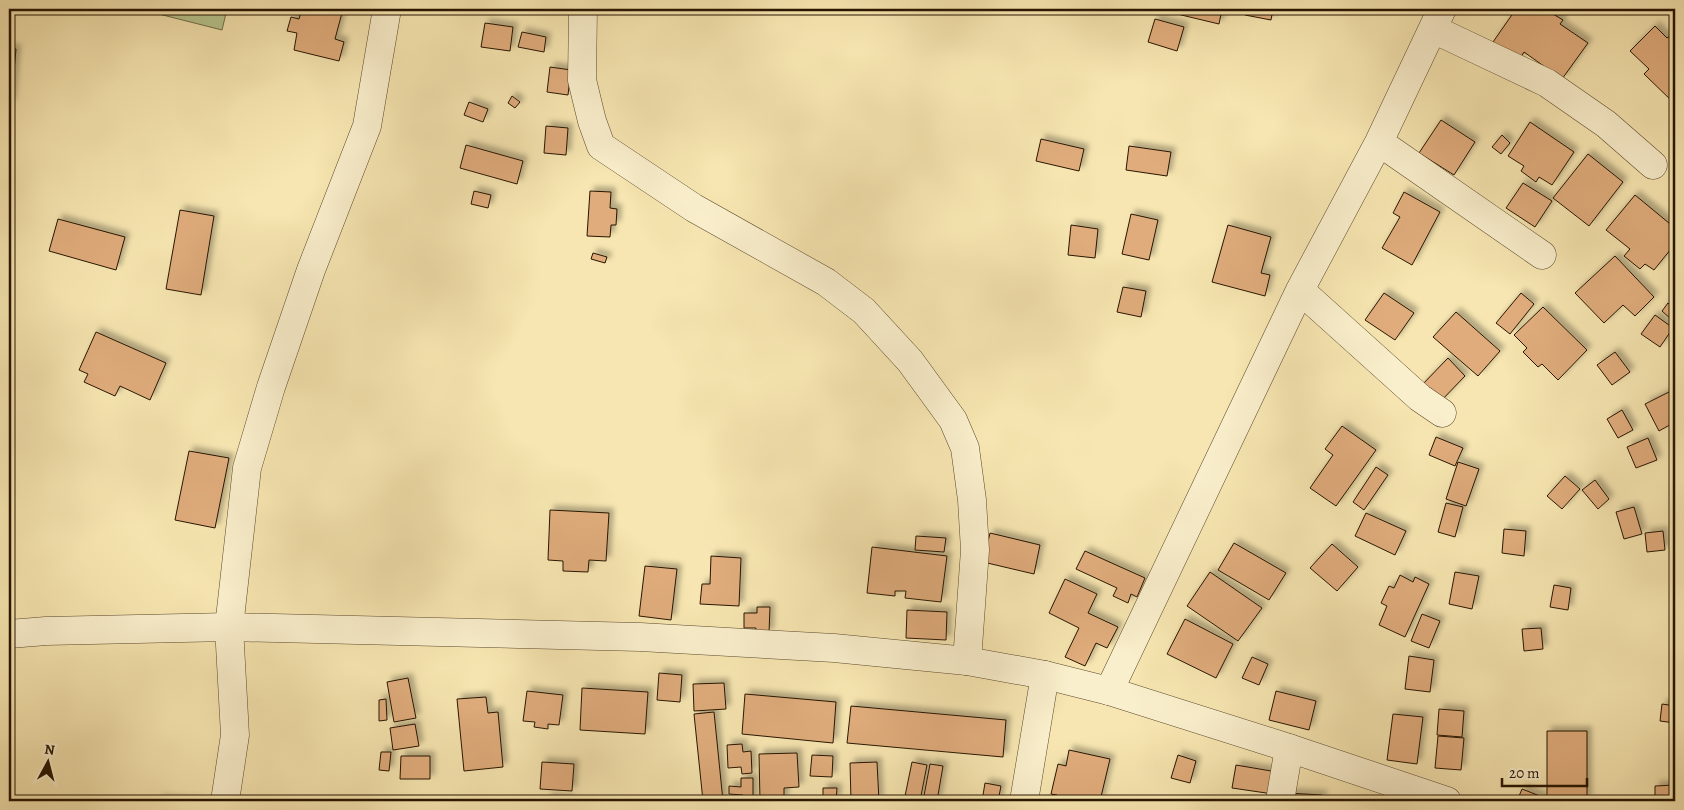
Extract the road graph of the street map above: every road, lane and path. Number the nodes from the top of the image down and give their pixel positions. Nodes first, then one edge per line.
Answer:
1 (387, 9) edge
2 (583, 9) edge
3 (1438, 19) edge
4 (1379, 142) junction
5 (1653, 165) dead end
6 (1542, 255) dead end
7 (1300, 290) junction
8 (1442, 413) dead end
9 (229, 626) junction
10 (9, 634) edge
11 (966, 661) junction
12 (1045, 675) junction
13 (1109, 691) junction
14 (1289, 748) junction
15 (225, 801) edge
16 (1024, 801) edge
17 (1280, 801) edge
18 (1447, 801) edge

1 - 9 street
2 - 11 street
3 - 4 street
3 - 5 street
4 - 6 street
4 - 7 street
7 - 8 street
7 - 13 street
9 - 10 street
9 - 11 street
9 - 15 street
11 - 12 street
12 - 13 street
12 - 16 street
13 - 14 street
14 - 17 street
14 - 18 street

